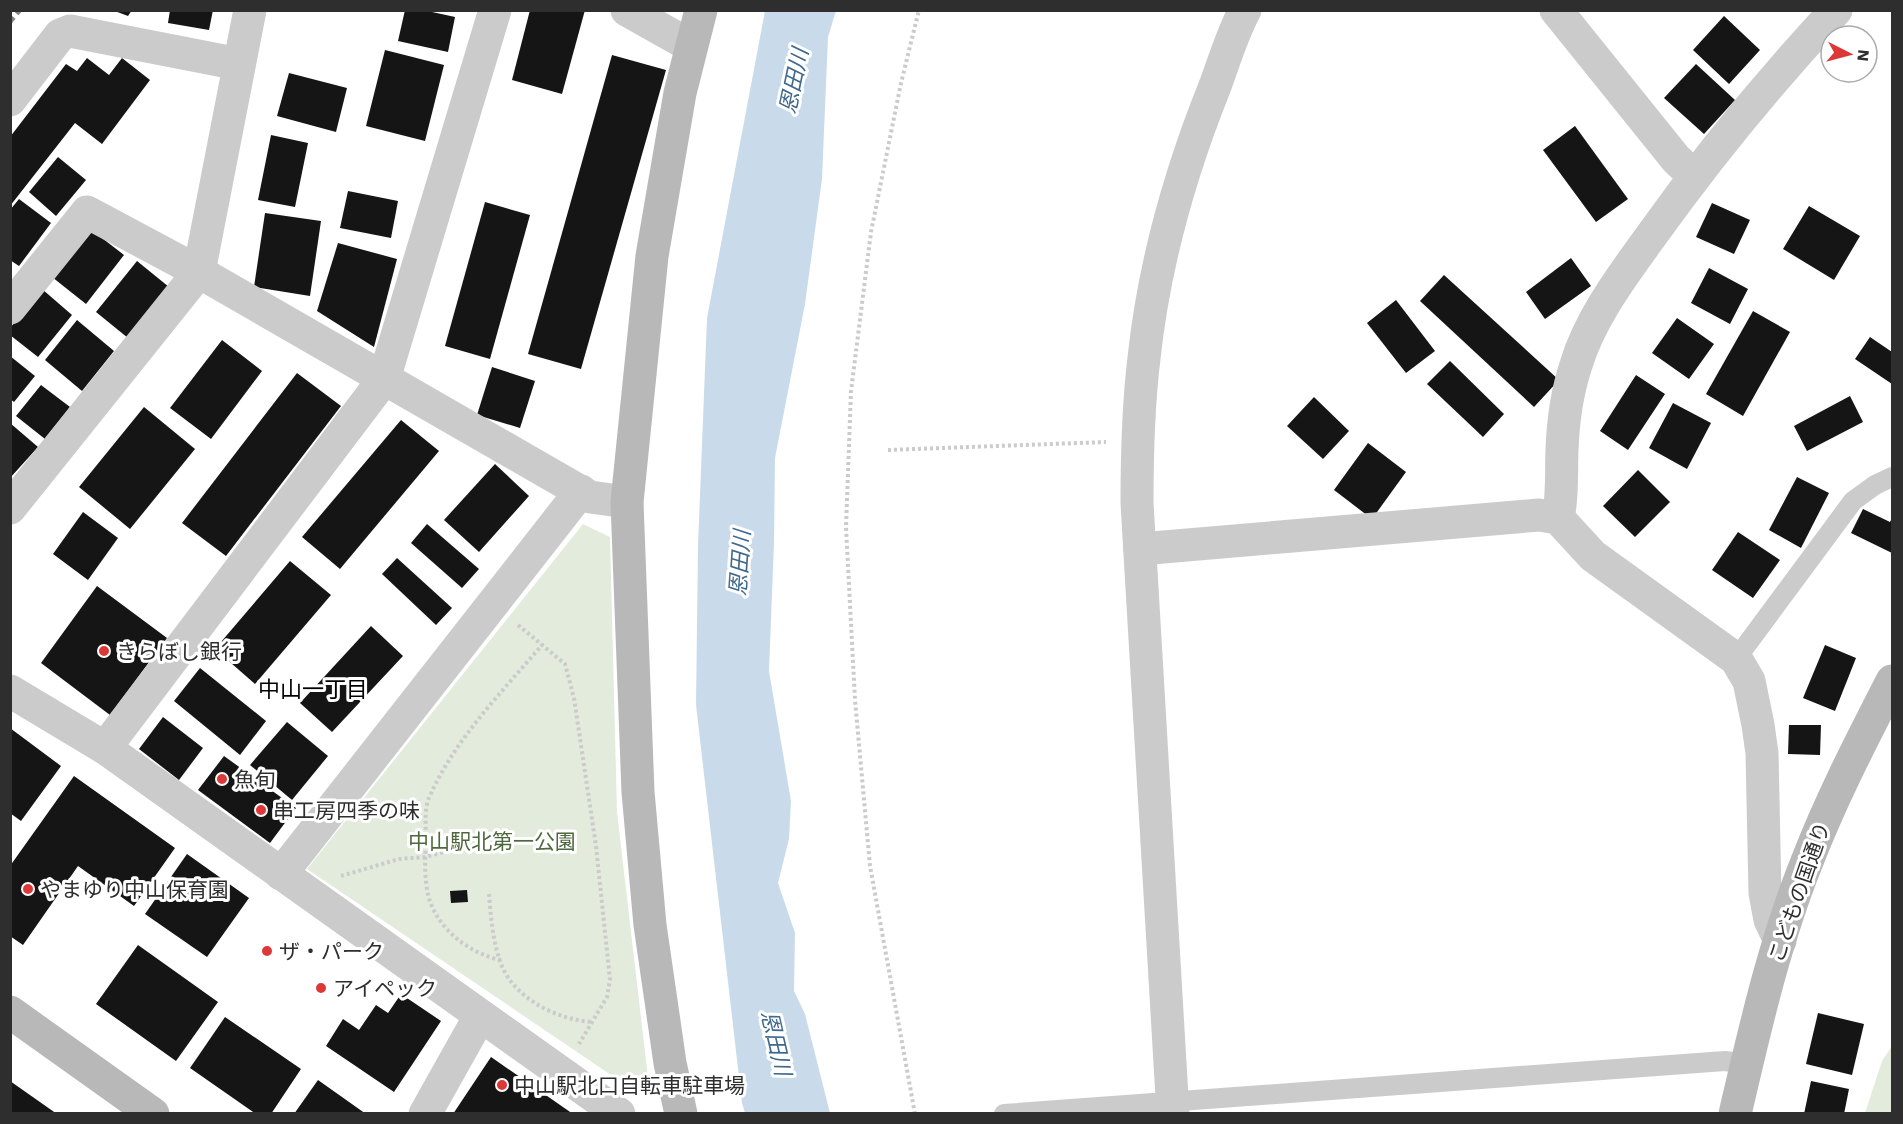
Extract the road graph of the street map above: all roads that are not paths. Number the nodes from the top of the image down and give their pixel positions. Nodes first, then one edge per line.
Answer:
1 (250, 10) edge
2 (495, 10) edge
3 (627, 10) edge
4 (701, 10) edge
5 (1245, 10) edge
6 (1556, 10) edge
7 (1836, 10) edge
8 (691, 46) junction
9 (239, 64) junction
10 (10, 100) edge
11 (1694, 176) junction
12 (198, 272) junction
13 (10, 308) edge
14 (384, 379) junction
15 (1893, 477) edge
16 (581, 491) junction
17 (627, 502) junction
18 (10, 508) edge
19 (1558, 518) junction
20 (1140, 549) junction
21 (1736, 659) junction
22 (1893, 681) edge
23 (10, 691) edge
24 (105, 748) junction
25 (290, 881) junction
26 (1780, 941) junction
27 (10, 1012) edge
28 (480, 1016) junction
29 (1746, 1064) junction
30 (1172, 1107) edge
31 (153, 1113) edge
32 (425, 1113) edge
33 (619, 1113) edge
34 (681, 1113) edge
35 (1004, 1113) edge
36 (1735, 1113) edge

1 - 9 street
2 - 14 street
3 - 8 street
4 - 8 street
5 - 20 street
6 - 11 street
7 - 11 street
8 - 17 street
9 - 10 street
9 - 12 street
11 - 19 street
12 - 13 street
12 - 14 street
12 - 18 street
14 - 16 street
14 - 24 street
15 - 21 lane
16 - 17 street
16 - 25 street
17 - 34 street
19 - 20 street
19 - 21 street
20 - 30 street
21 - 26 street
22 - 26 street, こどもの国通り
23 - 24 street
24 - 25 street
25 - 28 street
26 - 29 street, こどもの国通り
27 - 31 street
28 - 32 street
28 - 33 street
29 - 30 lane
29 - 36 street, こどもの国通り
30 - 35 lane

